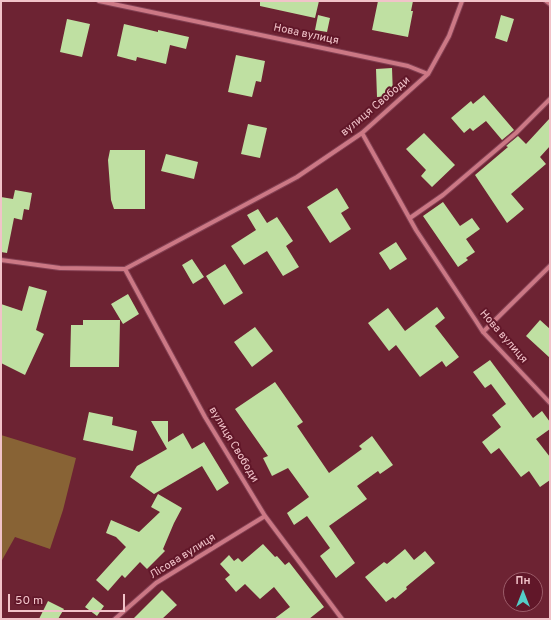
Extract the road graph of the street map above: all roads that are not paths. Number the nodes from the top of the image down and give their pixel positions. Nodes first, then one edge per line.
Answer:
1 (100, 1) edge
2 (462, 1) edge
3 (546, 1) edge
4 (550, 4) edge
5 (428, 74) junction
6 (550, 99) edge
7 (362, 133) junction
8 (410, 218) junction
9 (1, 260) edge
10 (550, 266) edge
11 (125, 269) junction
12 (483, 332) junction
13 (550, 403) edge
14 (265, 516) junction
15 (115, 619) edge
16 (342, 619) edge

1 - 5 street, Нова вулиця
2 - 5 street
3 - 4 street
5 - 7 street, вулиця Свободи
6 - 8 street
7 - 8 street, Нова вулиця
7 - 11 street, вулиця Свободи
8 - 12 street, Нова вулиця
9 - 11 street, вулиця Свободи
10 - 12 street
11 - 14 street, вулиця Свободи
12 - 13 street, Нова вулиця
14 - 15 street, Лісова вулиця
14 - 16 street, вулиця Свободи

